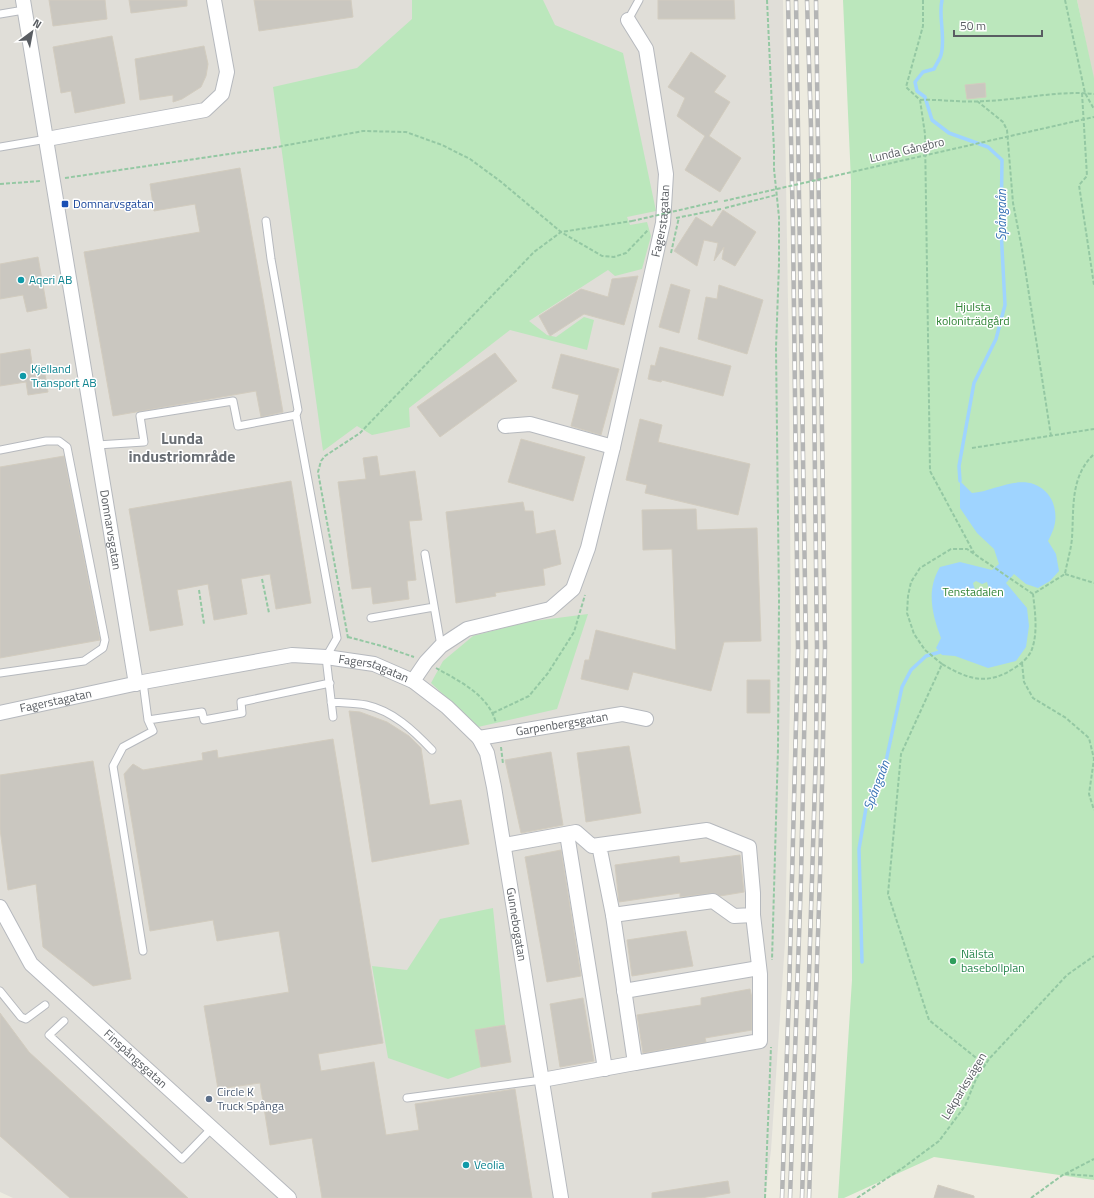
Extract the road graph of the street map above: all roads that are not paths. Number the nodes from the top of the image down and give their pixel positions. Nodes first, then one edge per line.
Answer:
1 (214, 0) edge
2 (639, 0) edge
3 (24, 5) edge
4 (0, 14) edge
5 (628, 20) joint
6 (46, 139) junction
7 (0, 147) edge
8 (266, 220) dead end
9 (296, 415) junction
10 (505, 426) dead end
11 (97, 445) junction
12 (613, 447) junction
13 (0, 450) edge
14 (425, 554) dead end
15 (434, 607) junction
16 (371, 618) dead end
17 (442, 646) junction
18 (326, 657) junction
19 (0, 673) edge
20 (413, 681) junction
21 (140, 683) junction
22 (330, 683) junction
23 (332, 702) junction
24 (0, 713) edge
25 (333, 717) dead end
26 (646, 719) dead end
27 (148, 720) junction
28 (479, 738) junction
29 (432, 750) dead end
30 (567, 834) junction
31 (504, 845) junction
32 (600, 845) junction
33 (0, 907) edge
34 (613, 915) junction
35 (752, 916) junction
36 (143, 951) dead end
37 (766, 965) junction
38 (0, 991) edge
39 (624, 991) junction
40 (45, 1005) dead end
41 (64, 1021) dead end
42 (635, 1063) junction
43 (605, 1069) junction
44 (542, 1080) junction
45 (407, 1098) dead end
46 (212, 1128) junction
47 (289, 1198) edge
48 (561, 1198) edge

1 - 6 street
2 - 5 lane, Fagerstagatan
3 - 4 lane
3 - 6 street, Domnarvsgatan
5 - 12 street, Fagerstagatan
6 - 7 lane
6 - 11 street, Domnarvsgatan
8 - 9 lane
9 - 11 lane
9 - 18 lane
10 - 12 street
11 - 21 street, Domnarvsgatan
12 - 17 street, Fagerstagatan
13 - 19 lane
14 - 15 lane
15 - 16 lane
15 - 17 lane
17 - 20 street, Fagerstagatan
18 - 20 street, Fagerstagatan
18 - 21 street, Fagerstagatan
18 - 22 lane
20 - 28 street, Gunnebogatan
21 - 24 street, Fagerstagatan
21 - 27 lane
22 - 23 lane
22 - 27 lane
23 - 25 lane
23 - 29 lane
26 - 28 street, Garpenbergsgatan
27 - 36 lane
28 - 31 street, Gunnebogatan
30 - 31 street
30 - 32 street
30 - 43 street
31 - 44 street, Gunnebogatan
32 - 34 street
32 - 35 street
33 - 46 street, Finspångsgatan
34 - 35 street
34 - 39 street
35 - 37 street
37 - 39 street
37 - 42 street
38 - 40 lane
39 - 42 street
41 - 46 lane
42 - 43 street
43 - 44 street
44 - 45 lane
44 - 48 street, Gunnebogatan
46 - 47 street, Finspångsgatan

